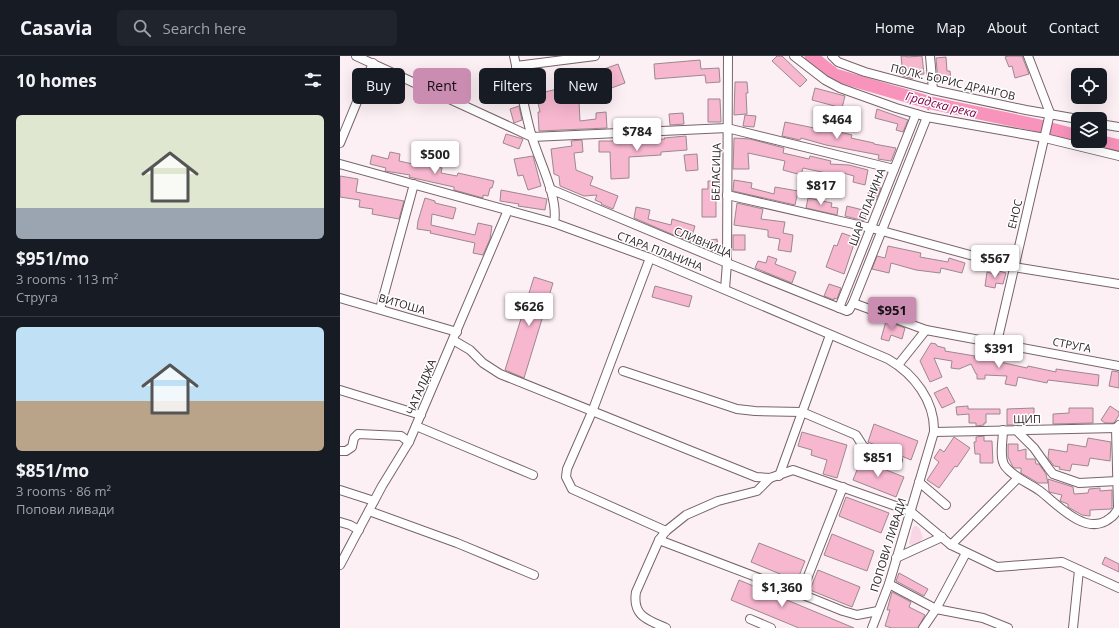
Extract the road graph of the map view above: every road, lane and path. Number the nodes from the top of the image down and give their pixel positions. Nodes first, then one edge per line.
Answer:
1 (356, 56) edge
2 (514, 56) edge
3 (595, 56) edge
4 (728, 56) edge
5 (794, 56) edge
6 (832, 56) edge
7 (930, 56) edge
8 (1028, 56) edge
9 (373, 64) junction
10 (516, 66) junction
11 (933, 90) junction
12 (1050, 113) junction
13 (916, 114) junction
14 (927, 117) junction
15 (1071, 118) edge
16 (1107, 125) edge
17 (727, 128) junction
18 (1119, 128) edge
19 (532, 137) junction
20 (1045, 138) junction
21 (340, 143) edge
22 (1119, 156) edge
23 (340, 164) edge
24 (894, 169) junction
25 (414, 184) junction
26 (550, 189) junction
27 (726, 195) junction
28 (508, 210) junction
29 (554, 223) junction
30 (871, 228) junction
31 (882, 231) junction
32 (650, 258) junction
33 (727, 263) junction
34 (1014, 267) junction
35 (1119, 284) edge
36 (725, 289) junction
37 (340, 298) edge
38 (851, 307) junction
39 (839, 308) junction
40 (380, 309) junction
41 (926, 330) junction
42 (457, 332) junction
43 (830, 335) junction
44 (453, 340) junction
45 (997, 342) junction
46 (898, 364) junction
47 (1119, 366) edge
48 (623, 371) dead end
49 (340, 390) edge
50 (592, 412) junction
51 (802, 412) junction
52 (421, 415) junction
53 (934, 421) joint
54 (416, 426) junction
55 (1118, 426) edge
56 (1003, 430) junction
57 (1016, 430) junction
58 (934, 432) junction
59 (409, 442) junction
60 (340, 450) edge
61 (898, 460) dead end
62 (533, 475) dead end
63 (779, 476) junction
64 (770, 478) junction
65 (1018, 478) junction
66 (919, 482) junction
67 (1117, 482) junction
68 (843, 487) junction
69 (340, 490) edge
70 (374, 501) junction
71 (946, 505) dead end
72 (369, 511) junction
73 (910, 511) junction
74 (340, 522) edge
75 (359, 530) junction
76 (666, 531) junction
77 (942, 537) junction
78 (659, 540) junction
79 (951, 545) junction
80 (966, 553) junction
81 (896, 558) junction
82 (340, 565) edge
83 (1079, 570) junction
84 (534, 575) dead end
85 (889, 584) junction
86 (1119, 588) edge
87 (801, 594) junction
88 (936, 609) junction
89 (878, 611) junction
90 (750, 619) dead end
91 (666, 628) edge
92 (771, 628) edge
93 (872, 628) edge
94 (923, 628) edge
95 (1008, 628) edge
96 (1073, 628) edge

1 - 9 street
2 - 10 street
3 - 10 street
4 - 17 street, БЕЛАСИЦА
5 - 13 street
6 - 11 street, ПОЛК. БОРИС ДРАНГОВ
7 - 11 street
8 - 12 street
9 - 19 street
9 - 21 street
10 - 19 street
11 - 12 street, ПОЛК. БОРИС ДРАНГОВ
11 - 14 path
12 - 15 street, ПОЛК. БОРИС ДРАНГОВ
12 - 20 street
13 - 14 street
13 - 24 street, ШАР ПЛАНИНА
14 - 20 street
14 - 31 street, ШАР ПЛАНИНА
16 - 18 street
17 - 19 street
17 - 24 street
17 - 27 street, БЕЛАСИЦА
19 - 26 street
20 - 22 street
20 - 34 street, ЕНОС
23 - 25 street, СТАРА ПЛАНИНА
24 - 30 street, ШАР ПЛАНИНА
25 - 28 street, СТАРА ПЛАНИНА
25 - 40 street
26 - 29 street
26 - 33 street, СЛИВНИЦА
27 - 30 street
27 - 33 street, БЕЛАСИЦА
28 - 29 street, СТАРА ПЛАНИНА
28 - 42 street, ЧАТАЛДЖА
29 - 32 street, СТАРА ПЛАНИНА
30 - 31 street
30 - 39 street, ШАР ПЛАНИНА
31 - 34 street
31 - 38 street, ШАР ПЛАНИНА
32 - 36 street, СТАРА ПЛАНИНА
32 - 50 street
33 - 36 street, БЕЛАСИЦА
33 - 39 street, СЛИВНИЦА
34 - 35 street
34 - 45 street, ЕНОС
36 - 43 street, СТАРА ПЛАНИНА
37 - 40 street, ВИТОША
38 - 39 street, СЛИВНИЦА
38 - 41 street, СТРУГА
40 - 42 street, ВИТОША
41 - 45 street, СТРУГА
41 - 46 street
42 - 44 street, ЧАТАЛДЖА
43 - 46 street, СТАРА ПЛАНИНА
43 - 51 street
44 - 50 street
44 - 52 street, ЧАТАЛДЖА
45 - 47 street, СТРУГА
46 - 53 street, СТАРА ПЛАНИНА
48 - 51 street
49 - 52 street
50 - 64 street
50 - 76 street
51 - 61 street
51 - 63 street
52 - 54 street, ЧАТАЛДЖА
53 - 58 street, ПОПОВИ ЛИВАДИ
54 - 59 street, ЧАТАЛДЖА
54 - 62 street
55 - 57 street, ЩИП
55 - 67 street
56 - 57 street, ЩИП
56 - 58 street, ЩИП
56 - 65 street
57 - 67 street
58 - 66 street, ПОПОВИ ЛИВАДИ
59 - 60 street
59 - 70 street, ЧАТАЛДЖА
63 - 64 street
63 - 68 street
64 - 76 street
65 - 67 street
65 - 79 street
66 - 71 street
66 - 73 street, ПОПОВИ ЛИВАДИ
68 - 73 street
68 - 87 street
69 - 70 street
70 - 72 street, ЧАТАЛДЖА
72 - 75 street, ЧАТАЛДЖА
72 - 84 street
73 - 77 street
73 - 81 street, ПОПОВИ ЛИВАДИ
74 - 75 street
75 - 82 street, ЧАТАЛДЖА
76 - 78 street
77 - 79 street
77 - 81 street
78 - 87 street
78 - 91 street
79 - 80 street
80 - 83 street
80 - 88 street
81 - 85 street, ПОПОВИ ЛИВАДИ
83 - 86 street
83 - 96 street
85 - 88 street
85 - 89 street, ПОПОВИ ЛИВАДИ
87 - 89 street
88 - 94 street
88 - 95 street
89 - 93 street, ПОПОВИ ЛИВАДИ
90 - 92 street

